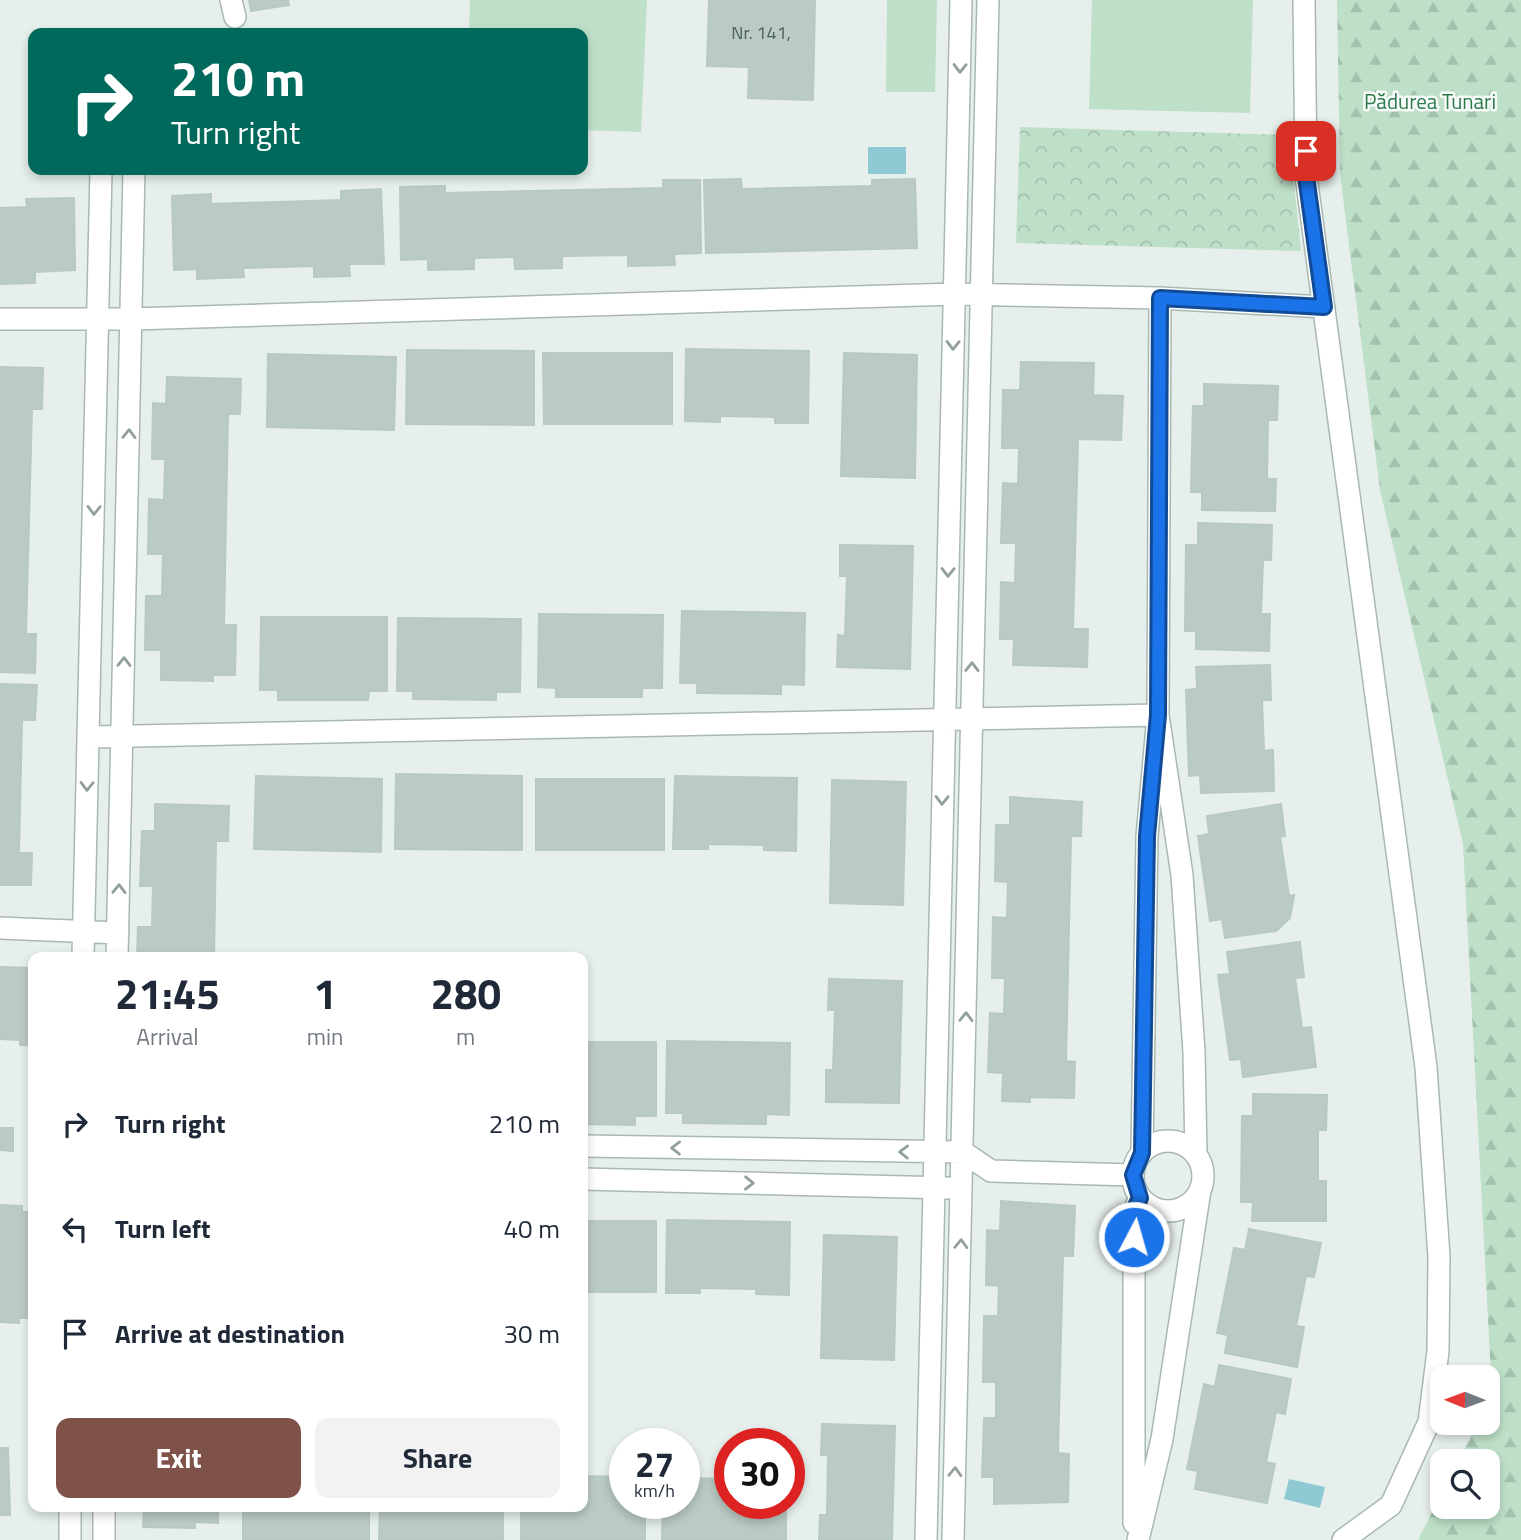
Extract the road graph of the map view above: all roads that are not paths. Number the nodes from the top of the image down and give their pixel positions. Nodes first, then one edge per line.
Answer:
1 (961, 0) edge
2 (988, 0) edge
3 (1304, 0) edge
4 (101, 175) edge
5 (134, 175) edge
6 (955, 294) junction
7 (981, 294) junction
8 (1160, 298) junction
9 (1324, 307) junction
10 (0, 319) edge
11 (98, 319) junction
12 (132, 319) junction
13 (1158, 715) junction
14 (971, 719) junction
15 (944, 720) junction
16 (88, 737) junction
17 (122, 737) junction
18 (0, 928) edge
19 (84, 931) junction
20 (118, 933) junction
21 (83, 952) edge
22 (117, 952) edge
23 (588, 1146) edge
24 (934, 1152) junction
25 (963, 1152) junction
26 (1142, 1153) junction
27 (1196, 1155) junction
28 (990, 1171) junction
29 (1133, 1175) junction
30 (588, 1179) edge
31 (933, 1188) junction
32 (962, 1188) junction
33 (1200, 1190) junction
34 (1140, 1198) junction
35 (70, 1512) edge
36 (104, 1512) edge
37 (70, 1540) edge
38 (104, 1540) edge
39 (926, 1540) edge
40 (953, 1540) edge
41 (1136, 1540) edge
42 (1343, 1540) edge

1 -> 6 street
2 - 7 street
3 - 9 street
4 - 11 street
5 - 12 street
6 - 7 street
6 - 12 street
6 -> 15 street
7 - 8 street
14 -> 7 street
8 - 9 street
8 - 13 street
9 - 42 street
10 - 11 street
11 - 12 street
11 -> 16 street
17 -> 12 street
13 - 14 street
13 - 26 street
13 - 27 street
14 - 15 street
25 -> 14 street
15 - 17 street
15 -> 24 street
16 - 17 street
16 -> 19 street
20 -> 17 street
18 - 19 street
19 - 20 street
19 - 21 street
20 - 22 street
24 -> 23 street
24 - 25 street
24 - 31 street
25 - 28 street
25 - 32 street
26 - 27 street
26 - 29 street
27 - 33 street
28 - 29 street
28 - 32 street
29 - 34 street
30 -> 31 street
31 - 32 street
31 - 39 street
40 -> 32 street
33 - 34 street
33 - 41 street
34 - 41 street
35 - 37 street
36 - 38 street

